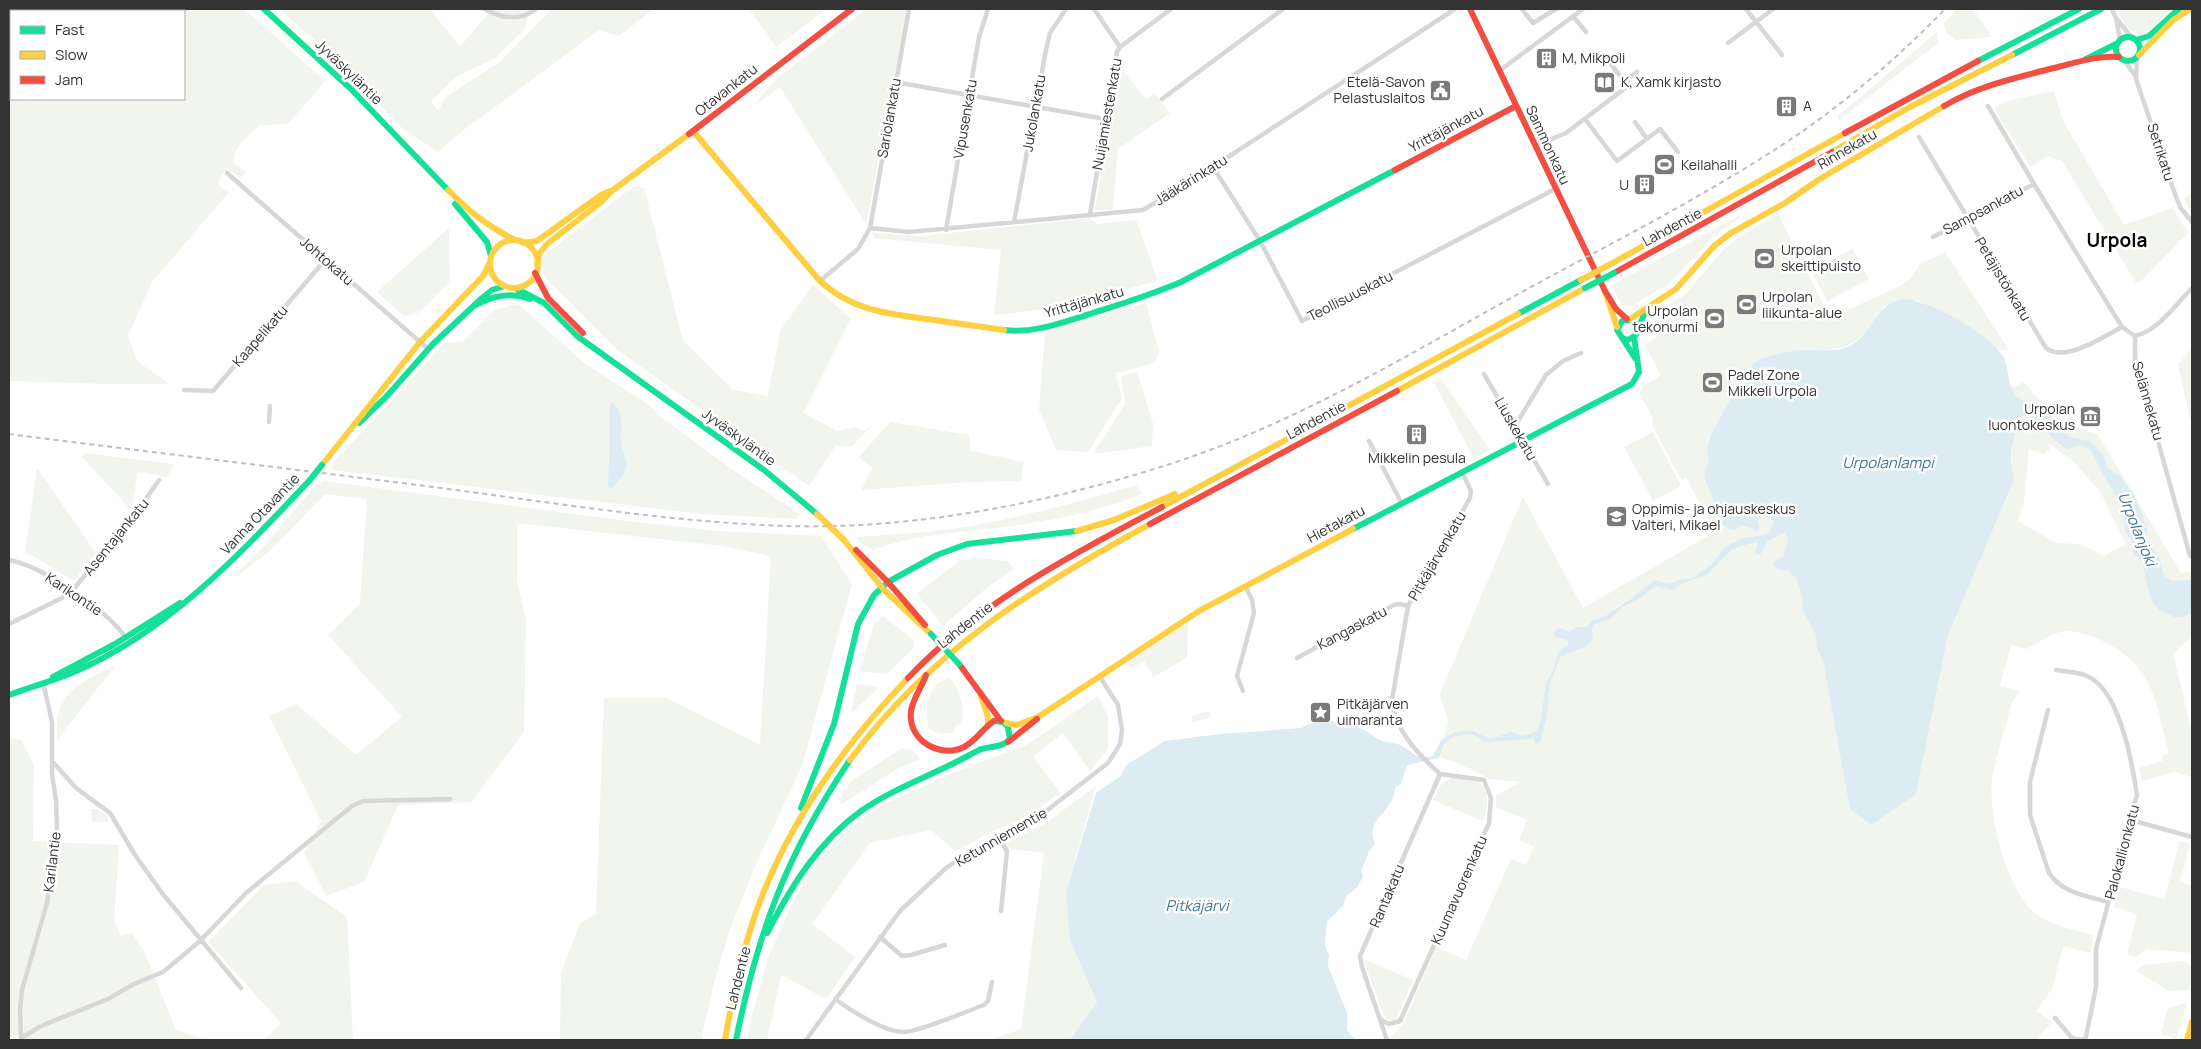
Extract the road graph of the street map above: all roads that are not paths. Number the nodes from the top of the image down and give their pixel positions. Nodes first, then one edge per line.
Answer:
1 (264, 9) edge
2 (485, 9) edge
3 (536, 9) edge
4 (852, 9) edge
5 (909, 9) edge
6 (988, 9) edge
7 (1066, 9) edge
8 (1094, 9) edge
9 (1171, 9) edge
10 (1282, 9) edge
11 (1454, 9) edge
12 (1470, 9) edge
13 (1522, 9) edge
14 (1556, 9) edge
15 (1583, 9) edge
16 (1746, 9) edge
17 (1773, 9) edge
18 (2079, 9) edge
19 (2112, 9) edge
20 (2179, 9) edge
21 (2190, 9) edge
22 (2098, 10) edge
23 (1573, 16) junction
24 (2116, 18) junction
25 (1756, 22) junction
26 (1586, 32) dead end
27 (2134, 39) junction
28 (2119, 42) junction
29 (1728, 43) dead end
30 (1120, 47) junction
31 (1782, 55) dead end
32 (2137, 57) junction
33 (2122, 59) junction
34 (2085, 60) junction
35 (1610, 63) dead end
36 (1499, 71) junction
37 (1636, 72) dead end
38 (2136, 79) junction
39 (895, 82) junction
40 (1628, 86) junction
41 (969, 95) junction
42 (1162, 99) dead end
43 (1516, 106) junction
44 (1988, 106) dead end
45 (1036, 107) junction
46 (1106, 119) junction
47 (1585, 119) junction
48 (1635, 122) dead end
49 (693, 131) junction
50 (1919, 137) dead end
51 (1647, 138) junction
52 (1535, 146) junction
53 (1678, 152) dead end
54 (415, 156) junction
55 (1213, 167) junction
56 (227, 173) dead end
57 (2034, 184) junction
58 (1555, 189) junction
59 (613, 190) junction
60 (1090, 214) junction
61 (1967, 219) junction
62 (1014, 222) junction
63 (2192, 222) edge
64 (870, 228) junction
65 (946, 230) junction
66 (1933, 237) dead end
67 (515, 240) junction
68 (1260, 241) junction
69 (523, 242) junction
70 (325, 260) junction
71 (490, 260) junction
72 (537, 264) junction
73 (535, 272) junction
74 (820, 281) junction
75 (504, 286) junction
76 (2192, 288) edge
77 (517, 289) junction
78 (1605, 291) junction
79 (476, 305) junction
80 (1648, 307) junction
81 (550, 309) junction
82 (1628, 319) junction
83 (1617, 327) junction
84 (2122, 327) junction
85 (1638, 328) junction
86 (2135, 336) junction
87 (1634, 337) junction
88 (1622, 338) junction
89 (420, 342) junction
90 (428, 350) junction
91 (1581, 353) dead end
92 (1636, 358) junction
93 (613, 363) junction
94 (1484, 374) dead end
95 (184, 390) dead end
96 (270, 406) dead end
97 (269, 422) dead end
98 (1516, 426) junction
99 (347, 434) junction
100 (1524, 440) junction
101 (1369, 441) dead end
102 (1462, 472) junction
103 (159, 480) dead end
104 (1206, 482) junction
105 (1548, 484) dead end
106 (1402, 504) junction
107 (844, 540) junction
108 (2190, 556) dead end
109 (9, 560) edge
110 (888, 582) junction
111 (1245, 586) junction
112 (882, 588) junction
113 (70, 590) junction
114 (1408, 606) junction
115 (9, 624) edge
116 (931, 634) junction
117 (128, 640) junction
118 (1297, 658) dead end
119 (2056, 670) dead end
120 (926, 672) junction
121 (1100, 677) junction
122 (43, 682) junction
123 (1243, 691) dead end
124 (9, 695) edge
125 (981, 696) junction
126 (2048, 710) dead end
127 (1038, 717) junction
128 (1003, 722) junction
129 (987, 728) junction
130 (1007, 743) junction
131 (998, 747) junction
132 (52, 762) junction
133 (1440, 774) junction
134 (450, 799) dead end
135 (2131, 820) junction
136 (1001, 836) junction
137 (2192, 837) edge
138 (786, 844) junction
139 (2108, 902) junction
140 (1001, 911) dead end
141 (880, 938) junction
142 (200, 941) junction
143 (945, 945) dead end
144 (755, 957) junction
145 (992, 982) dead end
146 (241, 988) dead end
147 (835, 999) junction
148 (2055, 1018) dead end
149 (1381, 1020) junction
150 (2192, 1022) edge
151 (21, 1039) edge
152 (725, 1040) edge
153 (736, 1040) edge
154 (806, 1040) edge
155 (1386, 1040) edge
156 (2082, 1040) edge
157 (2187, 1040) edge

1 - 54 main road, Jyväskyläntie
2 - 3 street
4 - 49 main road, Otavankatu
5 - 39 street, Sariolankatu
6 - 41 street, Vipusenkatu
7 - 45 street, Jukolankatu
8 - 30 street
9 - 30 street, Nuijamiestenkatu
10 - 42 street
11 - 55 street, Jääkärinkatu
12 - 36 main road, Sammonkatu
13 - 14 street
15 - 23 street
16 - 25 street
17 - 25 street
18 - 104 main road, Lahdentie, bridge
19 - 24 street
20 - 27 main road
21 - 32 main road
22 - 120 main road, Lahdentie, bridge
23 - 26 street
23 - 36 street
24 - 27 street
24 - 28 street
25 - 29 street
25 - 31 street
27 - 28 main road
27 - 32 main road
28 - 33 main road
28 - 34 main road, Rinnekatu
30 - 46 street, Nuijamiestenkatu
32 - 33 main road
32 - 38 street, Setrikatu
33 - 34 main road, Rinnekatu
33 - 38 street, Setrikatu
34 - 80 main road, Rinnekatu
35 - 40 street
36 - 43 main road, Sammonkatu
37 - 40 street
38 - 63 street, Setrikatu
39 - 41 street
39 - 64 street, Sariolankatu
40 - 47 street
41 - 45 street
41 - 65 street, Vipusenkatu
43 - 52 main road, Sammonkatu
43 - 68 main road, Yrittäjänkatu
44 - 57 street
45 - 46 street
45 - 62 street, Jukolankatu
46 - 60 street, Nuijamiestenkatu
47 - 51 street
47 - 52 street
48 - 51 street
49 - 59 main road, Otavankatu
49 - 74 main road, Yrittäjänkatu
50 - 61 street, Petäjistönkatu
51 - 53 street
52 - 58 main road, Sammonkatu
54 - 67 main road, Jyväskyläntie
54 - 71 main road, Jyväskyläntie
55 - 60 street, Jääkärinkatu
55 - 68 street, Teollisuuskatu
56 - 70 street, Johtokatu
57 - 61 street, Sampsankatu
57 - 84 street
58 - 68 street, Teollisuuskatu
58 - 78 main road, Sammonkatu
59 - 69 main road, Otavankatu
59 - 72 main road, Otavankatu
60 - 62 street, Jääkärinkatu
61 - 66 street, Sampsankatu
61 - 84 street, Petäjistönkatu
62 - 65 street, Jääkärinkatu
64 - 65 street, Jääkärinkatu
64 - 74 street
67 - 69 main road
67 - 71 main road
68 - 74 main road, Yrittäjänkatu
69 - 72 main road
70 - 89 street, Johtokatu
70 - 95 street, Kaapelikatu
71 - 75 main road
71 - 89 main road, Vanha Otavantie
72 - 73 main road
73 - 77 main road
73 - 93 main road, Jyväskyläntie
75 - 77 main road
75 - 79 main road, Vanha Otavantie
76 - 86 street
77 - 81 main road, Jyväskyläntie
78 - 82 main road, Sammonkatu
78 - 83 main road, Sammonkatu
79 - 81 main road
79 - 90 main road, Vanha Otavantie
80 - 82 main road, Rinnekatu
80 - 85 main road
81 - 93 main road, Jyväskyläntie
82 - 83 main road
82 - 85 main road
83 - 88 main road
84 - 86 street
85 - 87 main road
86 - 108 street, Selännekatu
87 - 88 main road
87 - 92 main road, Hietakatu
88 - 92 main road
89 - 90 street, Johtokatu
89 - 99 main road, Vanha Otavantie
90 - 99 main road, Vanha Otavantie
91 - 98 street
92 - 100 main road, Hietakatu
93 - 107 main road, Jyväskyläntie, bridge
94 - 98 street, Liuskekatu
96 - 97 street
98 - 100 street, Liuskekatu
99 - 117 main road, Vanha Otavantie, bridge
100 - 102 main road, Hietakatu
100 - 105 street, Liuskekatu
101 - 106 street
102 - 106 main road, Hietakatu
102 - 114 street, Pitkäjärvenkatu
103 - 113 street, Asentajankatu
104 - 110 main road
104 - 138 main road, Lahdentie
106 - 111 main road, Hietakatu
107 - 110 main road, Jyväskyläntie
107 - 112 main road, Jyväskyläntie
109 - 113 street, Karikontie
110 - 112 main road
110 - 116 main road, Jyväskyläntie
111 - 121 main road, Hietakatu
111 - 123 street
112 - 116 main road, Jyväskyläntie
112 - 138 main road
113 - 115 street, Asentajankatu
113 - 117 street, Karikontie
114 - 118 street, Kangaskatu
114 - 133 street, Pitkäjärvenkatu
116 - 125 main road, Jyväskyläntie, bridge
117 - 122 main road, Vanha Otavantie
119 - 135 street, Palokallionkatu
120 - 129 main road
120 - 144 main road, Lahdentie
121 - 127 main road, Hietakatu
121 - 136 street, Ketunniementie
122 - 124 main road, Vanha Otavantie
122 - 132 street, Karilantie
125 - 128 main road, Jyväskyläntie
125 - 129 main road, Jyväskyläntie
126 - 139 street
127 - 128 main road, Hietakatu
127 - 130 main road, Hietakatu
128 - 129 main road
128 - 130 main road
129 - 131 main road
130 - 131 main road
131 - 144 main road
132 - 142 street
132 - 151 street, Karilantie
133 - 149 street, Rantakatu
133 - 149 street, Kuumavuorenkatu
134 - 142 street
135 - 137 street
135 - 139 street, Palokallionkatu
136 - 140 street
136 - 141 street, Ketunniementie
138 - 152 main road, Lahdentie
139 - 156 street, Palokallionkatu
141 - 143 street
141 - 147 street, Ketunniementie
142 - 146 street
142 - 151 street
144 - 153 main road, Lahdentie
145 - 147 street
147 - 154 street, Ketunniementie
148 - 156 street, Palokallionkatu
149 - 155 street, Rantakatu
150 - 157 main road

